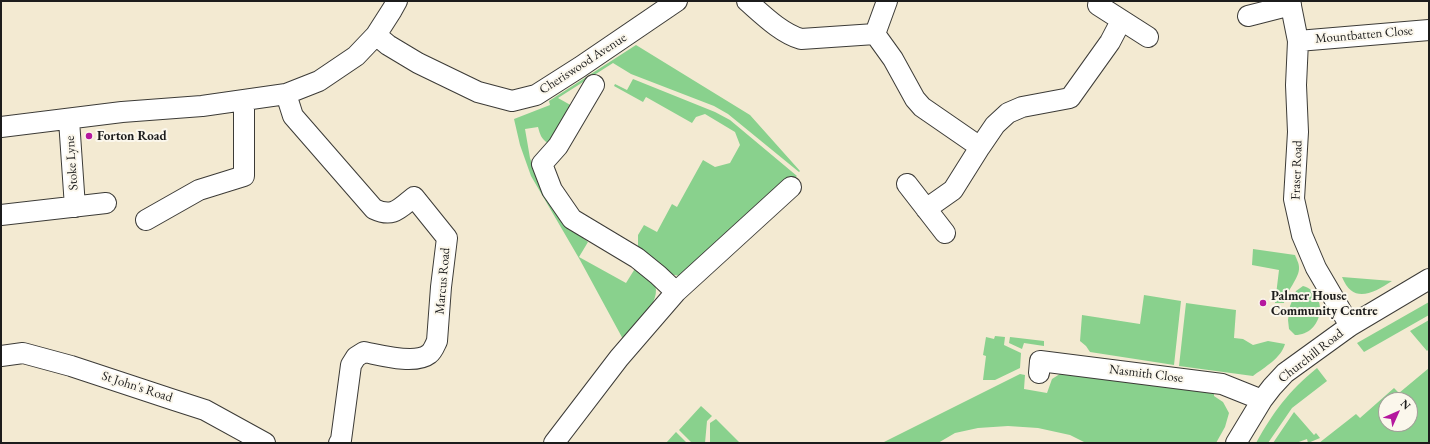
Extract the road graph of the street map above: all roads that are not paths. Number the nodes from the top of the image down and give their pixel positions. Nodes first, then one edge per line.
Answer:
1 (397, 1) edge
2 (677, 1) edge
3 (747, 1) edge
4 (888, 1) edge
5 (1291, 3) edge
6 (1098, 5) dead end
7 (1248, 16) dead end
8 (1122, 21) junction
9 (1429, 30) edge
10 (875, 34) junction
11 (376, 35) junction
12 (1148, 37) dead end
13 (1298, 41) junction
14 (594, 84) dead end
15 (286, 94) junction
16 (244, 101) junction
17 (69, 120) junction
18 (1, 127) edge
19 (980, 147) junction
20 (907, 184) dead end
21 (791, 187) dead end
22 (106, 203) dead end
23 (76, 207) junction
24 (926, 209) junction
25 (1, 216) edge
26 (146, 220) dead end
27 (945, 233) dead end
28 (1429, 279) edge
29 (676, 292) junction
30 (1350, 326) junction
31 (1, 356) edge
32 (1038, 373) dead end
33 (1262, 400) junction
34 (265, 443) edge
35 (339, 443) edge
36 (554, 443) edge
37 (1236, 443) edge

1 - 11 street
2 - 11 street, Cheriswood Avenue
3 - 10 street
4 - 10 street
5 - 7 street
5 - 13 street, Fraser Road
6 - 8 street
8 - 12 street
8 - 19 street
9 - 13 street, Mountbatten Close
10 - 19 street
11 - 15 street
13 - 30 street, Fraser Road
14 - 29 street
15 - 16 street
15 - 35 street, Marcus Road
16 - 17 street
16 - 26 street
17 - 18 street
17 - 23 street, Stoke Lyne
19 - 24 street
20 - 24 street
21 - 29 street
22 - 23 street, Stoke Lyne
23 - 25 street, Stoke Lyne
24 - 27 street
28 - 30 street, Churchill Road
29 - 36 street
30 - 33 street, Churchill Road
31 - 34 street, St John's Road
32 - 33 street, Nasmith Close
33 - 37 street, Churchill Road

